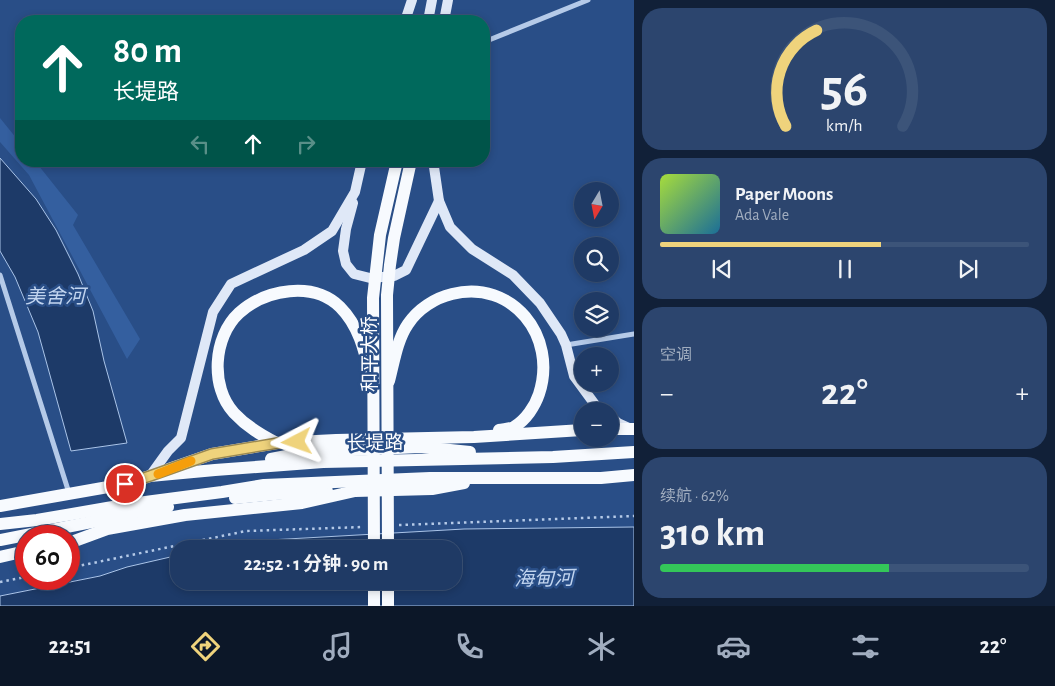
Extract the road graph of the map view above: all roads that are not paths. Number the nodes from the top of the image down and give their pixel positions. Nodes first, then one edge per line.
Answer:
1 (412, 0) edge
2 (432, 0) edge
3 (448, 0) edge
4 (588, 0) edge
5 (407, 15) edge
6 (429, 15) edge
7 (446, 15) edge
8 (490, 40) edge
9 (361, 167) edge
10 (396, 167) edge
11 (410, 167) edge
12 (434, 167) edge
13 (355, 192) junction
14 (439, 201) junction
15 (0, 274) edge
16 (634, 334) edge
17 (566, 346) junction
18 (373, 386) junction
19 (388, 386) junction
20 (593, 402) edge
21 (619, 423) edge
22 (631, 428) edge
23 (574, 431) edge
24 (474, 437) junction
25 (278, 443) junction
26 (634, 452) edge
27 (634, 475) edge
28 (150, 476) junction
29 (494, 478) junction
30 (355, 491) junction
31 (69, 494) junction
32 (0, 506) edge
33 (0, 524) edge
34 (80, 539) edge
35 (0, 540) edge
36 (374, 540) edge
37 (388, 540) edge
38 (15, 554) edge
39 (0, 557) edge
40 (374, 590) edge
41 (388, 590) edge
42 (374, 606) edge
43 (388, 606) edge

1 - 5 main road
2 - 6 main road
3 - 7 main road
4 - 8 street
9 - 13 main road
10 - 18 main road, 和平大桥, bridge
11 - 19 main road, 和平大桥, bridge
12 - 14 main road
13 - 14 main road
13 - 28 main road
14 - 17 main road
15 - 31 street
16 - 17 street
17 - 20 main road
18 - 25 main road, bridge
18 - 36 main road, 和平大桥, bridge
19 - 24 main road
19 - 37 main road, 和平大桥, bridge
21 - 22 main road
23 - 24 main road
24 - 25 main road
25 - 28 main road
26 - 28 main road, 长堤路
27 - 29 main road, 长堤路
28 - 31 main road, 长堤路
29 - 30 main road
29 - 33 main road, 长堤路
30 - 34 main road
30 - 35 main road
31 - 32 main road, 长堤路
38 - 39 main road
40 - 42 main road
41 - 43 main road

